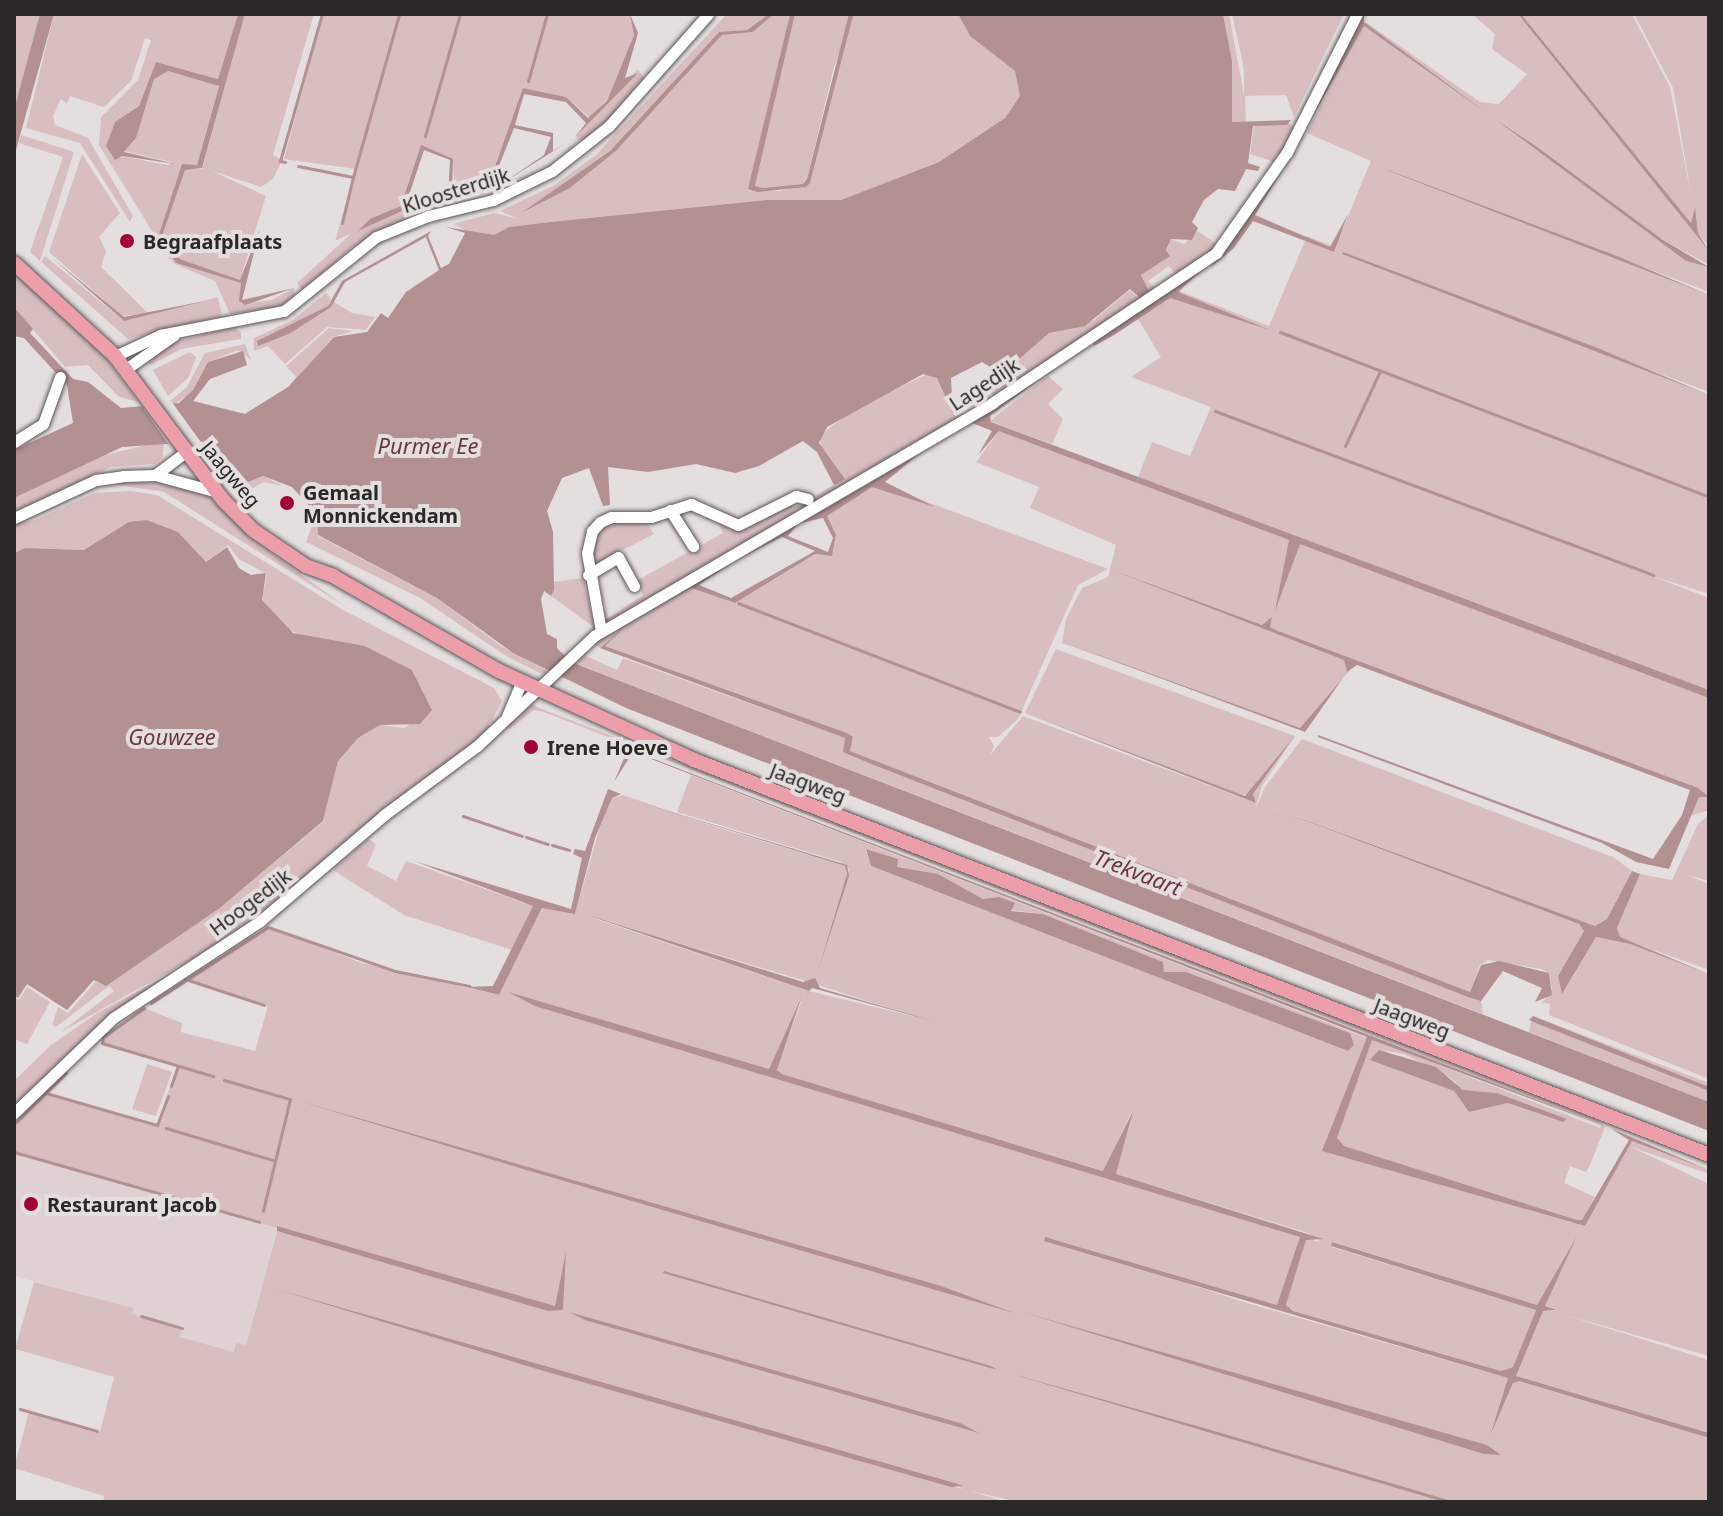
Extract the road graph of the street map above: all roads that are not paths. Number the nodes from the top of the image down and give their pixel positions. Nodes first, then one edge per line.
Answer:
1 (708, 14) edge
2 (1357, 14) edge
3 (14, 263) edge
4 (175, 334) junction
5 (115, 356) junction
6 (126, 369) junction
7 (60, 377) dead end
8 (14, 442) edge
9 (184, 449) junction
10 (196, 464) junction
11 (155, 475) junction
12 (168, 477) junction
13 (217, 493) junction
14 (808, 499) dead end
15 (670, 510) junction
16 (14, 518) edge
17 (693, 546) dead end
18 (588, 575) junction
19 (634, 586) dead end
20 (601, 631) junction
21 (528, 686) junction
22 (14, 1113) edge
23 (1709, 1155) edge

1 - 4 street, Kloosterdijk
2 - 20 street, Lagedijk
3 - 5 main road, Jaagweg
4 - 5 street, Kloosterdijk
4 - 6 street, Kloosterdijk
5 - 6 main road, Jaagweg
6 - 9 main road, Jaagweg
7 - 8 street
9 - 10 main road, Jaagweg
9 - 11 street
10 - 12 street
10 - 13 main road, Jaagweg
11 - 12 street
11 - 16 street
12 - 13 street
13 - 21 main road, Jaagweg
14 - 15 street
15 - 17 street
15 - 18 street
18 - 19 street
18 - 20 street
20 - 21 street, Lagedijk
21 - 22 street, Hoogedijk
21 - 23 main road, Jaagweg

